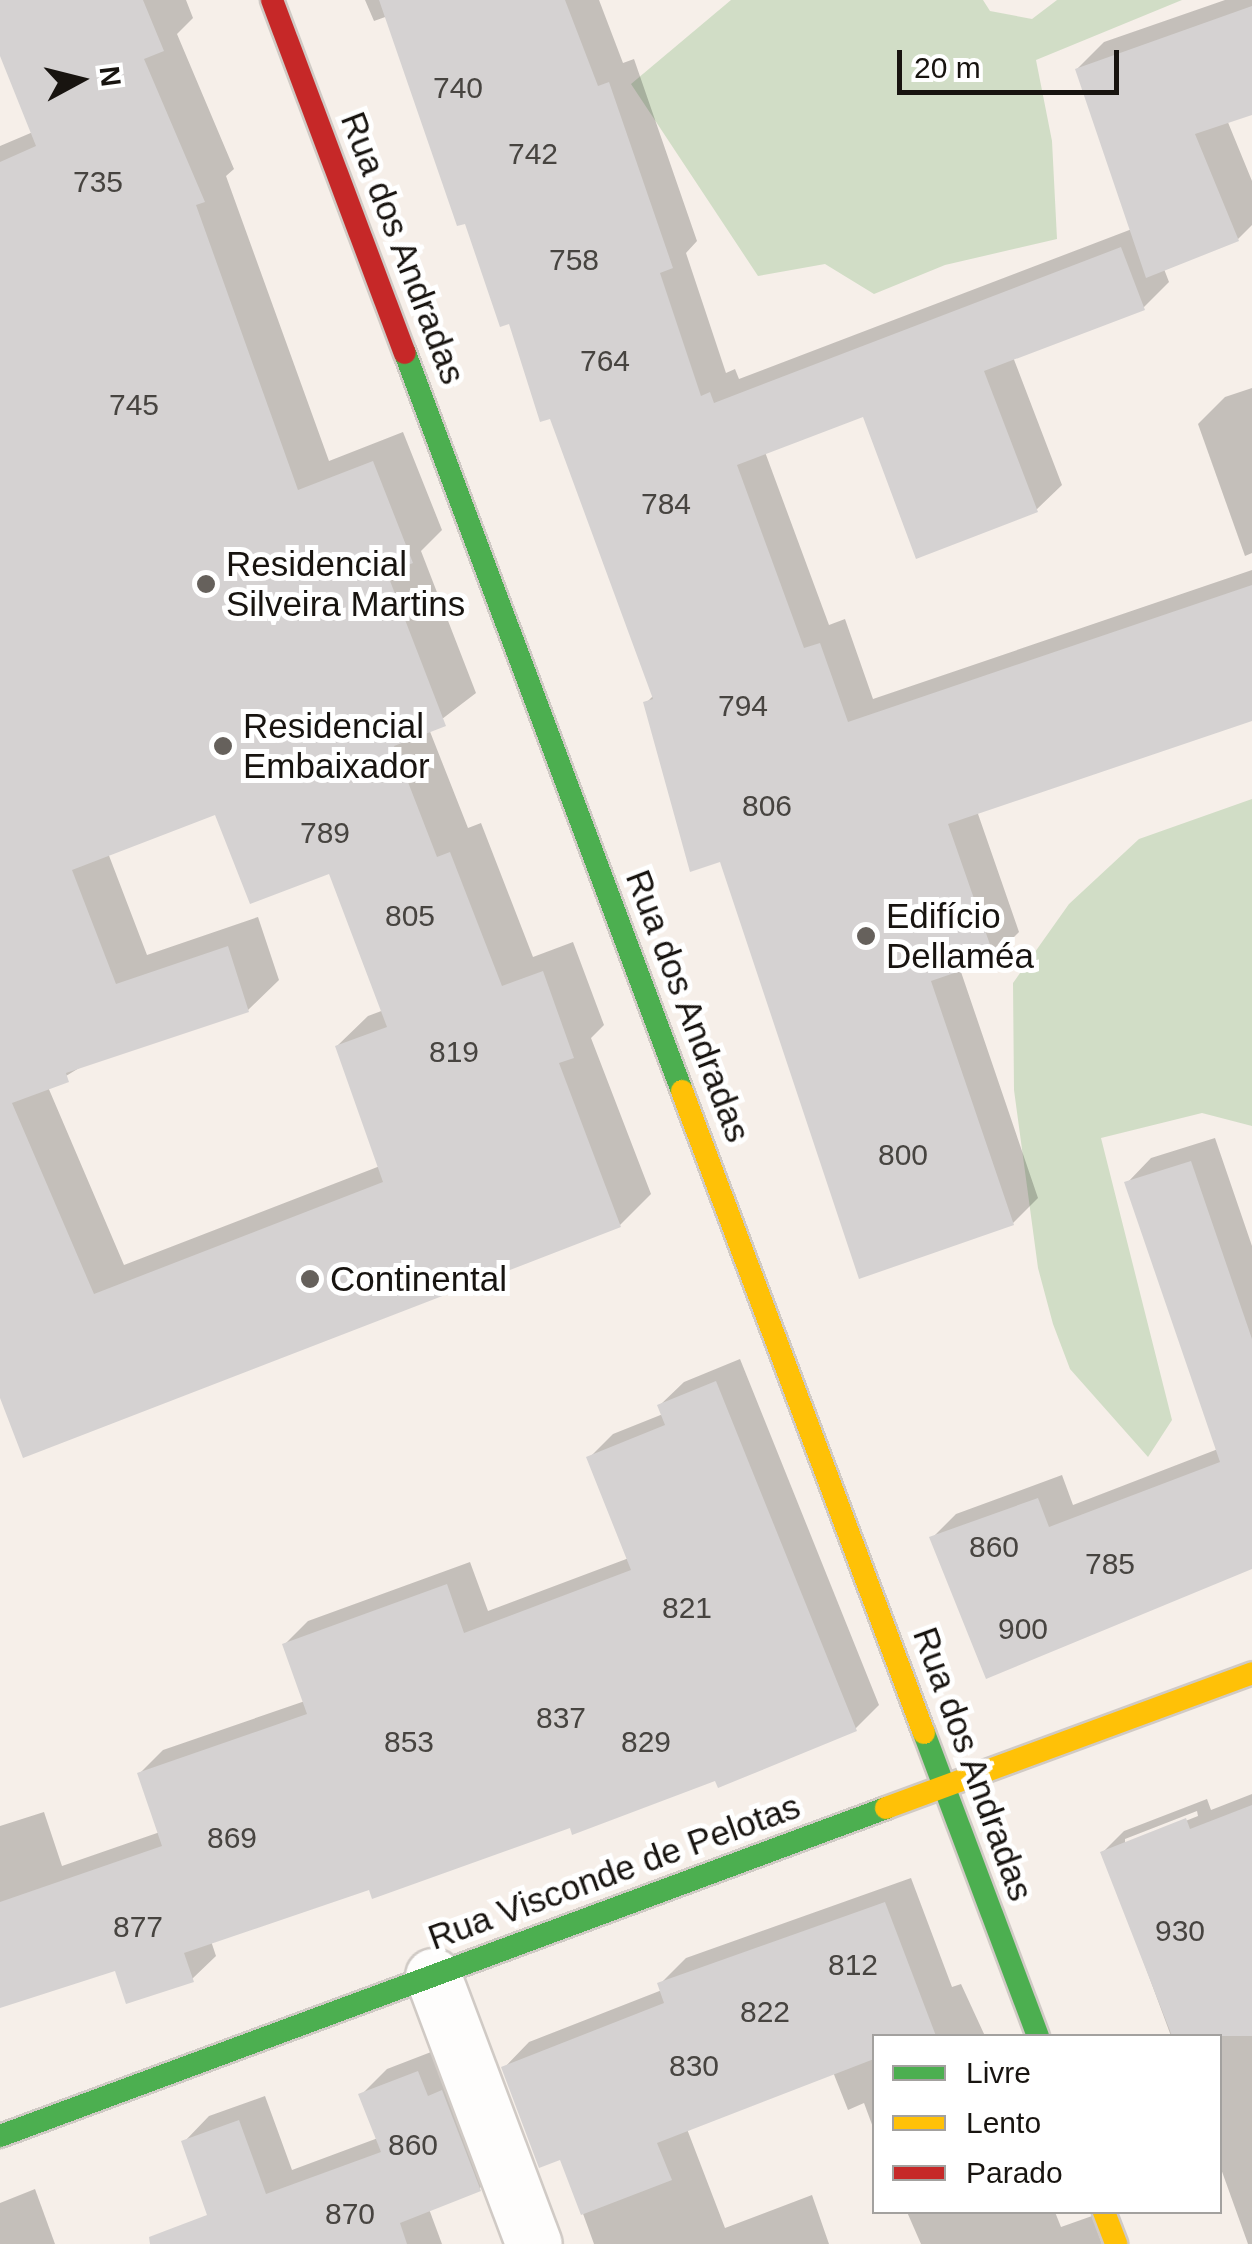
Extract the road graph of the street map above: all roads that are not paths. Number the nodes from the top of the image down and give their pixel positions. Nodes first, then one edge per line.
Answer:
1 (272, 0) edge
2 (1252, 1673) edge
3 (945, 1787) junction
4 (432, 1976) junction
5 (1037, 2034) edge
6 (0, 2136) edge
7 (1105, 2214) edge
8 (534, 2244) edge
9 (1116, 2244) edge

1 - 3 street, Rua dos Andradas
2 - 3 street, Rua Visconde de Pelotas
3 - 4 street, Rua Visconde de Pelotas
3 - 5 street, Rua dos Andradas
4 - 6 street, Rua Visconde de Pelotas
4 - 8 street
7 - 9 street

